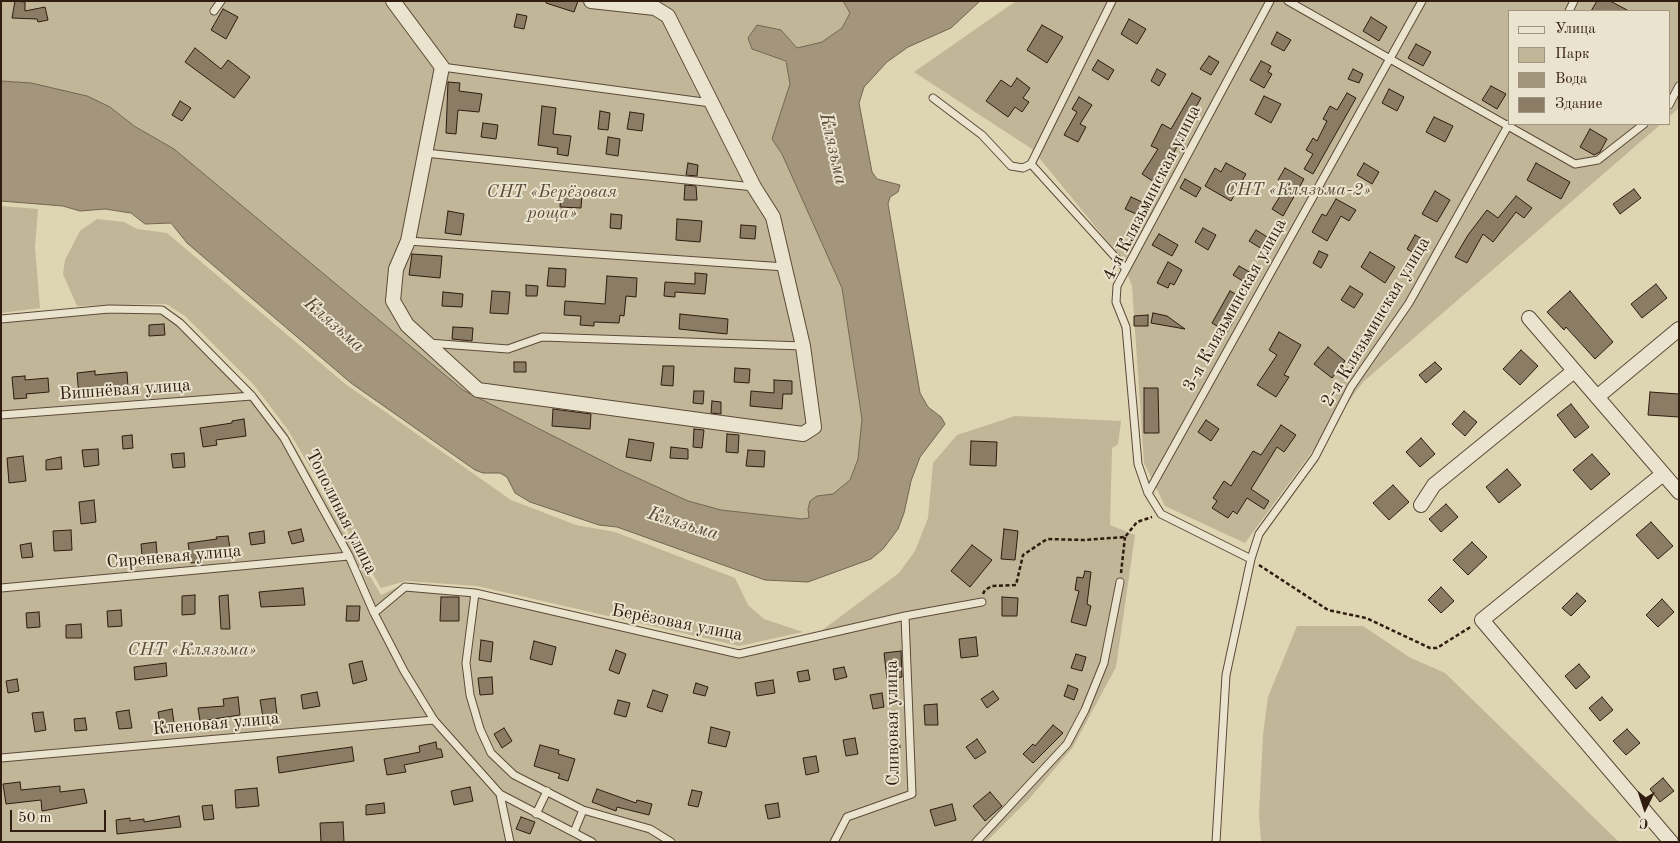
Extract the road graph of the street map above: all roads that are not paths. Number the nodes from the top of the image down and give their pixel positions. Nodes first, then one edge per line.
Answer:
1 (221, 1) edge
2 (393, 1) edge
3 (591, 1) edge
4 (1112, 1) edge
5 (1259, 1) edge
6 (1288, 1) edge
7 (1422, 1) edge
8 (1269, 2) edge
9 (214, 11) dead end
10 (1390, 59) junction
11 (442, 67) junction
12 (1679, 86) edge
13 (933, 98) dead end
14 (712, 103) junction
15 (1670, 103) edge
16 (1508, 125) edge
17 (1643, 125) edge
18 (425, 153) junction
19 (1031, 164) junction
20 (754, 187) junction
21 (408, 241) junction
22 (785, 267) junction
23 (1126, 269) junction
24 (1, 318) edge
25 (1529, 318) dead end
26 (1679, 329) edge
27 (426, 342) junction
28 (803, 346) junction
29 (1574, 371) junction
30 (252, 396) junction
31 (1597, 397) junction
32 (1, 415) edge
33 (1663, 474) junction
34 (1148, 492) junction
35 (1679, 492) edge
36 (1422, 505) dead end
37 (349, 556) junction
38 (1250, 559) junction
39 (1120, 582) road end
40 (1, 588) edge
41 (475, 593) junction
42 (982, 602) road end
43 (374, 613) junction
44 (905, 616) junction
45 (434, 720) junction
46 (1, 758) edge
47 (547, 791) junction
48 (500, 794) junction
49 (583, 810) junction
50 (536, 814) junction
51 (574, 832) junction
52 (510, 842) edge
53 (592, 842) edge
54 (671, 842) edge
55 (834, 842) edge
56 (976, 842) edge
57 (1216, 842) edge
58 (1671, 842) edge

1 - 9 lane
2 - 11 street
3 - 14 street
4 - 19 lane
5 - 8 lane
6 - 10 lane
7 - 10 lane, 3-я Клязьминская улица
8 - 23 lane, 4-я Клязьминская улица
10 - 16 lane
10 - 34 lane, 3-я Клязьминская улица
11 - 14 lane
11 - 18 street
12 - 15 lane
13 - 19 lane
14 - 20 street
16 - 17 lane
16 - 38 lane, 2-я Клязьминская улица
18 - 20 lane
18 - 21 street
19 - 23 lane
20 - 22 street
21 - 22 lane
21 - 27 street
22 - 28 street
23 - 34 lane, 4-я Клязьминская улица
24 - 30 lane, Тополиная улица
25 - 29 street
26 - 31 street
27 - 28 lane
27 - 28 street
29 - 31 street
29 - 36 street
30 - 32 lane, Вишнёвая улица
30 - 37 lane, Тополиная улица
31 - 33 street
33 - 35 street
33 - 58 street
34 - 38 lane, 4-я Клязьминская улица
37 - 40 lane, Сиреневая улица
37 - 43 lane, Тополиная улица
38 - 57 lane, 2-я Клязьминская улица
39 - 56 lane
41 - 43 lane, Берёзовая улица
41 - 44 lane, Берёзовая улица
41 - 47 lane
42 - 44 lane, Берёзовая улица
43 - 45 lane, Тополиная улица
44 - 55 lane, Сливовая улица
45 - 46 lane, Кленовая улица
45 - 48 lane, Тополиная улица
47 - 49 lane
47 - 50 lane
48 - 50 lane, Тополиная улица
48 - 52 lane
49 - 51 lane
49 - 54 lane
50 - 51 lane, Тополиная улица
51 - 53 lane, Тополиная улица

